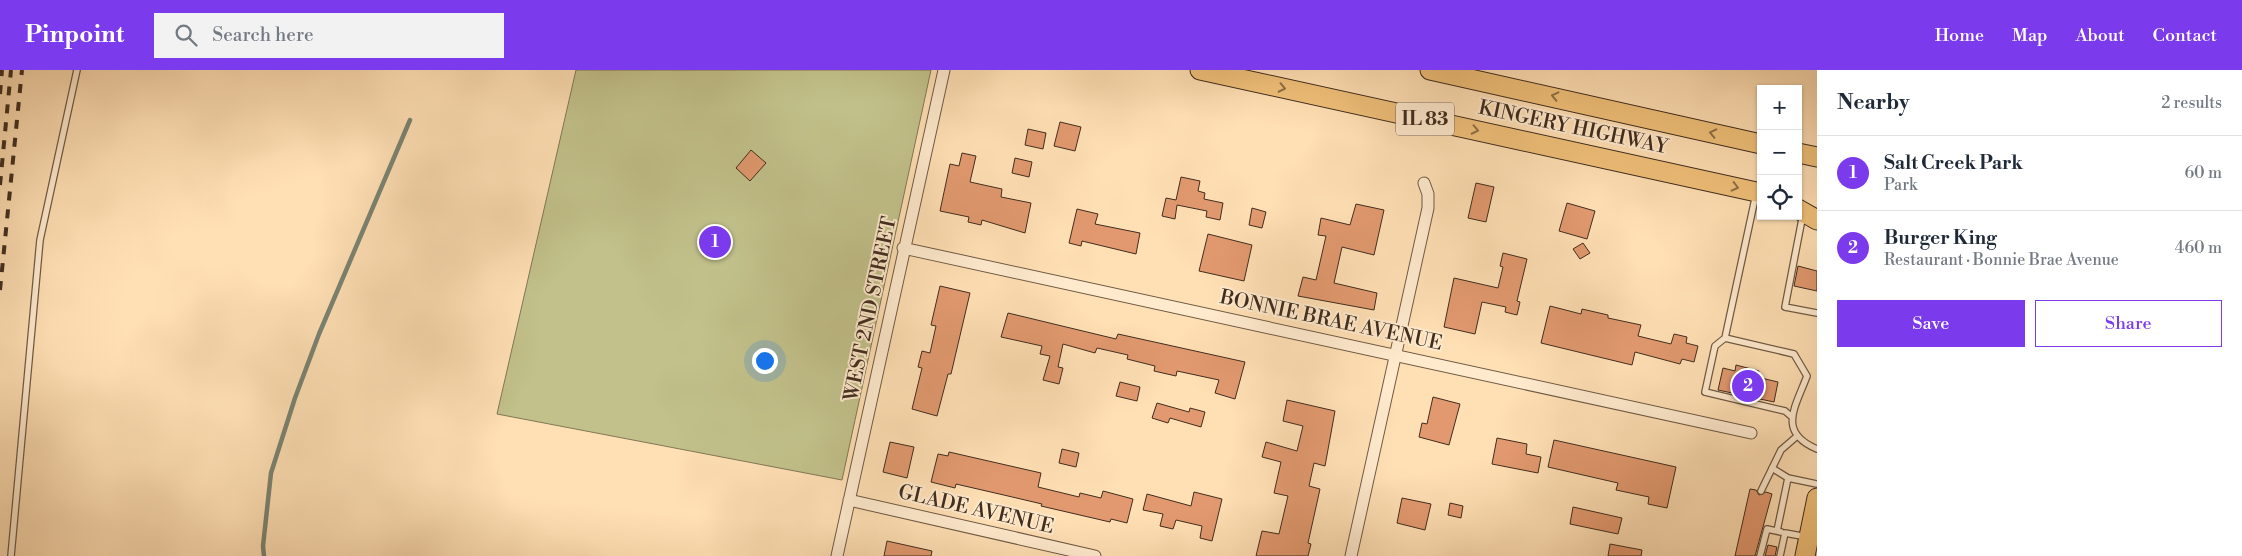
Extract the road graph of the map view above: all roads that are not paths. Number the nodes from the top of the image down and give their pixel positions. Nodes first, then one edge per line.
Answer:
1 (77, 70) edge
2 (944, 70) edge
3 (1200, 70) edge
4 (1430, 70) edge
5 (1757, 143) edge
6 (1424, 182) dead end
7 (1757, 193) edge
8 (1757, 202) edge
9 (1807, 210) edge
10 (903, 248) junction
11 (1817, 313) edge
12 (1725, 338) junction
13 (1396, 355) junction
14 (1792, 417) junction
15 (1751, 432) dead end
16 (1796, 437) junction
17 (1817, 449) edge
18 (1772, 468) junction
19 (1788, 478) junction
20 (1817, 484) edge
21 (1761, 491) dead end
22 (1817, 498) edge
23 (849, 500) junction
24 (1777, 531) junction
25 (1785, 533) junction
26 (1807, 547) edge
27 (11, 556) edge
28 (837, 556) edge
29 (1095, 556) edge
30 (1351, 556) edge
31 (1760, 556) edge
32 (1780, 556) edge

1 - 27 lane
2 - 10 street, WEST 2ND STREET
3 -> 7 main road, KINGERY HIGHWAY / IL 83
5 -> 4 main road, KINGERY HIGHWAY / IL 83
6 - 13 street
8 - 12 lane
9 - 11 lane
10 - 13 street, BONNIE BRAE AVENUE
10 - 23 street, WEST 2ND STREET
12 - 14 lane
12 - 14 lane
13 - 15 street, BONNIE BRAE AVENUE
13 - 30 street
14 - 16 lane
16 - 17 lane
16 - 18 lane
18 - 19 lane
18 - 21 lane
19 - 20 lane
19 - 24 lane
22 - 26 main road
23 - 28 street, WEST 2ND STREET
23 - 29 street, GLADE AVENUE
24 - 25 lane
24 - 31 lane
25 - 26 lane
25 - 32 lane

